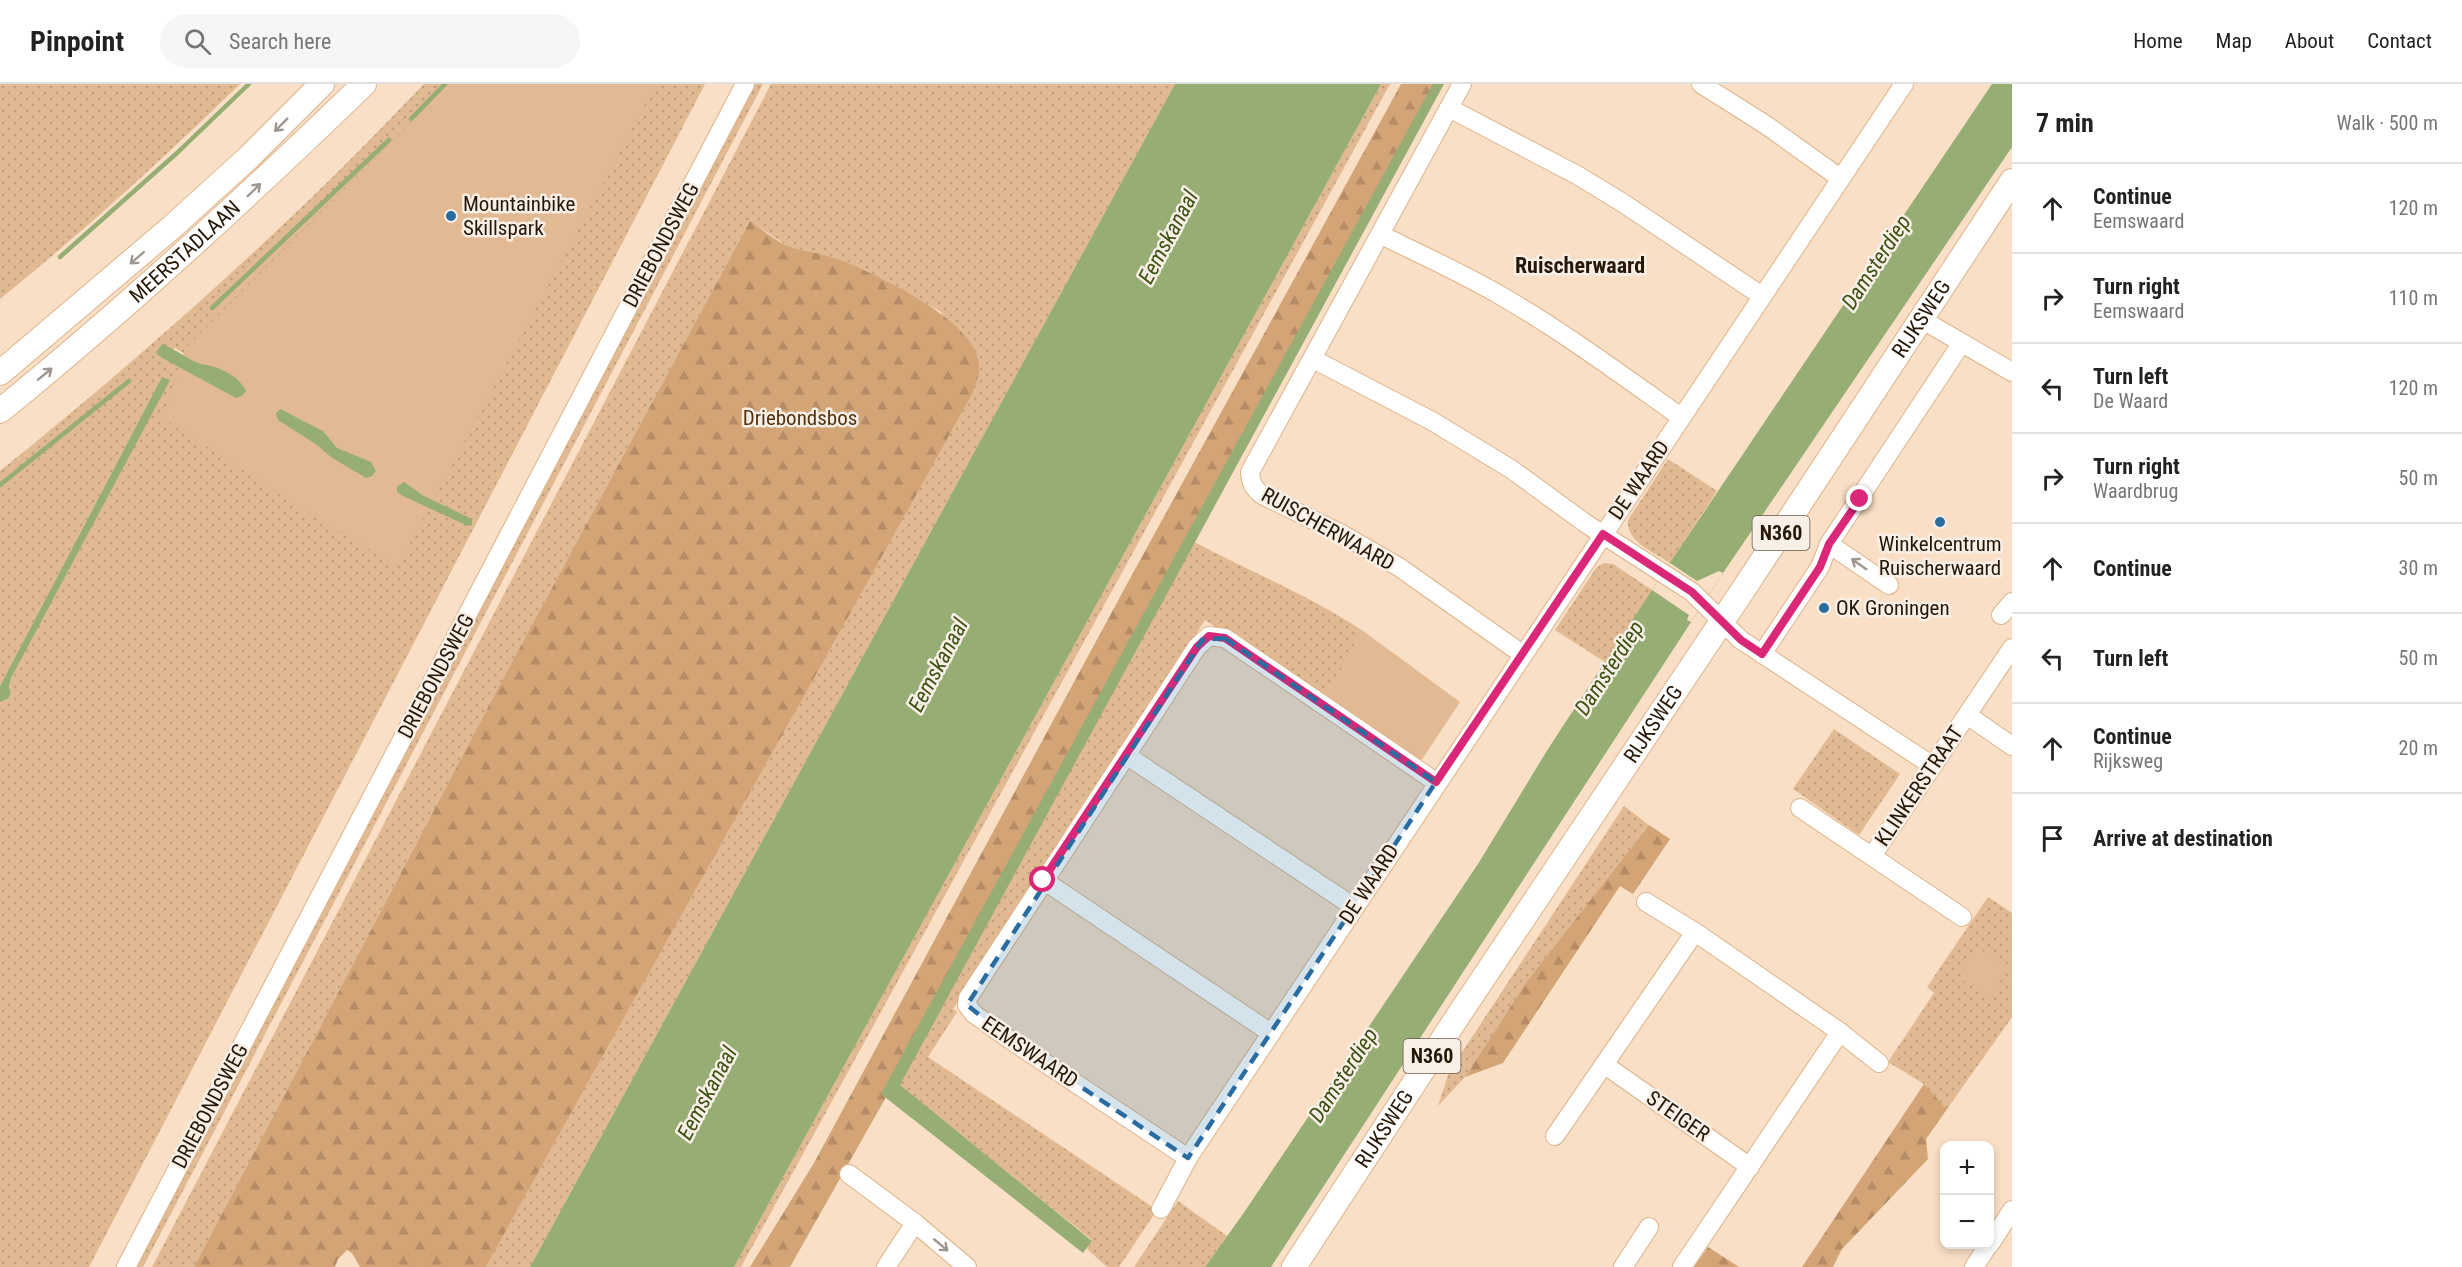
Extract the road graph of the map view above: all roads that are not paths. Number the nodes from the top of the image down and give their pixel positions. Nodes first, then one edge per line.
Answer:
1 (322, 84) edge
2 (364, 84) edge
3 (746, 84) edge
4 (1462, 84) edge
5 (1701, 84) edge
6 (1904, 84) edge
7 (1449, 108) junction
8 (1840, 178) junction
9 (2012, 181) edge
10 (1381, 235) junction
11 (1762, 296) junction
12 (1921, 319) junction
13 (1961, 344) junction
14 (1314, 359) junction
15 (2012, 372) edge
16 (0, 373) edge
17 (0, 411) edge
18 (1681, 417) junction
19 (1603, 534) junction
20 (1829, 544) junction
21 (1889, 585) dead end
22 (1722, 621) junction
23 (2012, 648) edge
24 (1522, 654) junction
25 (1762, 654) junction
26 (1967, 716) junction
27 (2012, 746) edge
28 (1126, 755) junction
29 (1933, 766) junction
30 (1436, 782) junction
31 (1800, 808) dead end
32 (1872, 856) junction
33 (1043, 880) junction
34 (1646, 902) dead end
35 (1354, 907) junction
36 (1962, 917) dead end
37 (1695, 932) junction
38 (1271, 1032) junction
39 (1840, 1032) junction
40 (1880, 1063) dead end
41 (1605, 1065) junction
42 (1555, 1136) dead end
43 (1188, 1158) junction
44 (1750, 1167) junction
45 (849, 1174) dead end
46 (1161, 1209) dead end
47 (2012, 1210) edge
48 (915, 1223) junction
49 (1649, 1227) dead end
50 (1994, 1237) edge
51 (1986, 1249) edge
52 (126, 1267) edge
53 (886, 1267) edge
54 (967, 1267) edge
55 (1294, 1267) edge
56 (1623, 1267) edge
57 (1682, 1267) edge
58 (1974, 1267) edge

1 -> 16 main road, MEERSTADLAAN
17 -> 2 main road, MEERSTADLAAN
3 - 52 street, DRIEBONDSWEG
4 - 7 street, RUISCHERWAARD
5 - 8 street
6 - 8 street, DE WAARD
7 - 10 street, RUISCHERWAARD
7 - 11 street
8 - 11 street, DE WAARD
9 - 12 main road, RIJKSWEG / N360
10 - 14 street, RUISCHERWAARD
10 - 18 street
11 - 18 street, DE WAARD
12 - 13 street
12 - 22 main road, RIJKSWEG / N360
13 - 15 street
13 - 20 street
14 - 19 street
14 - 24 street, RUISCHERWAARD
18 - 19 street, DE WAARD
19 - 22 street
19 - 24 street, DE WAARD
21 -> 20 street
20 - 25 street
22 - 25 street
22 - 55 main road, RIJKSWEG / N360
23 - 26 street, KLINKERSTRAAT
24 - 30 street, DE WAARD
25 - 29 street
26 - 27 street, KLINKERSTRAAT
26 - 29 street, KLINKERSTRAAT
28 - 30 street, EEMSWAARD
28 - 33 street, EEMSWAARD
28 - 35 street
29 - 32 street, KLINKERSTRAAT
30 - 35 street, DE WAARD
31 - 32 street, KLINKERSTRAAT
32 - 36 street, KLINKERSTRAAT
33 - 38 street
33 - 43 street, EEMSWAARD
34 - 37 street
35 - 38 street, DE WAARD
37 - 39 street
37 - 41 street
38 - 43 street, DE WAARD
39 - 40 street
39 - 44 street
41 - 42 street
41 - 44 street, STEIGER
43 - 46 street, DE WAARD
44 - 57 street
45 - 48 street
47 - 50 street
48 - 53 street
48 -> 54 street
49 - 56 street
51 - 58 street

